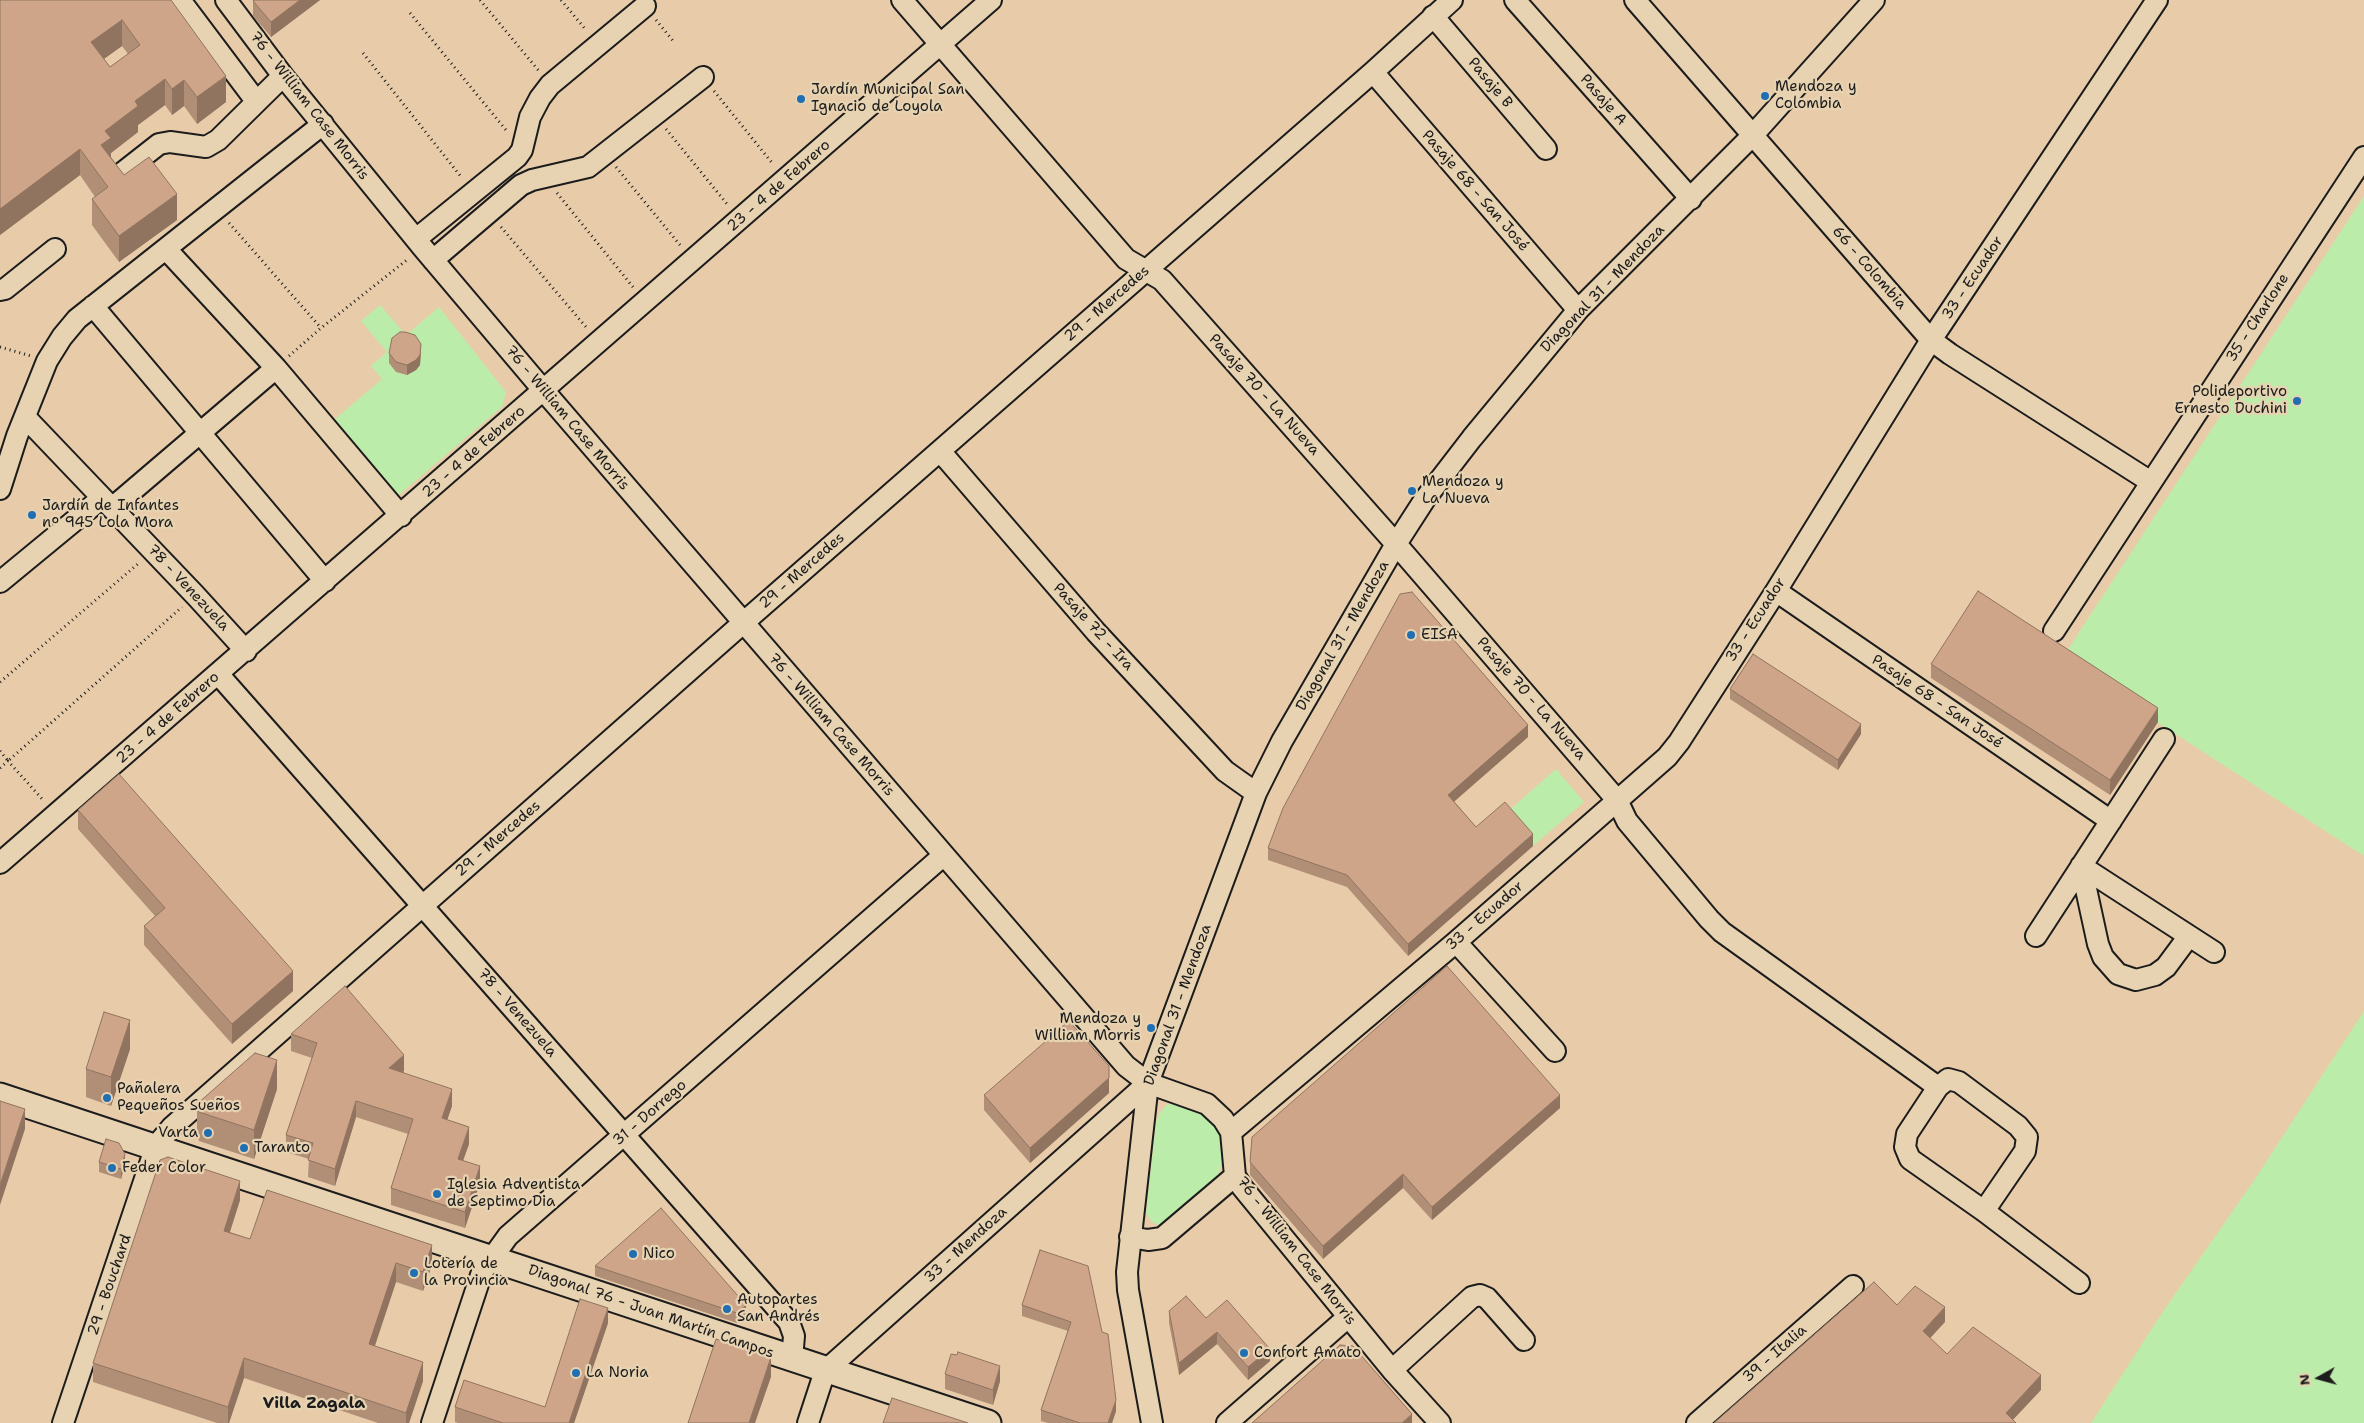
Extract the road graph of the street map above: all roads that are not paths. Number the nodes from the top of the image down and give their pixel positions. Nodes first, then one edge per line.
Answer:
1 (180, 0) edge
2 (226, 0) edge
3 (902, 0) edge
4 (991, 0) edge
5 (1452, 0) edge
6 (1515, 0) edge
7 (1635, 0) edge
8 (1874, 0) edge
9 (2157, 0) edge
10 (645, 6) dead end
11 (1433, 16) junction
12 (940, 46) junction
13 (1373, 72) junction
14 (283, 76) junction
15 (702, 77) road end
16 (256, 101) junction
17 (323, 124) junction
18 (1752, 136) junction
19 (1546, 149) dead end
20 (2364, 157) edge
21 (122, 173) edge
22 (1691, 200) junction
23 (55, 249) dead end
24 (166, 249) junction
25 (424, 249) junction
26 (1145, 270) junction
27 (0, 290) edge
28 (93, 306) junction
29 (1578, 310) junction
30 (1931, 340) junction
31 (276, 368) junction
32 (544, 391) junction
33 (26, 418) junction
34 (198, 432) junction
35 (8, 434) edge
36 (940, 451) junction
37 (2151, 482) junction
38 (0, 489) edge
39 (107, 503) junction
40 (401, 516) junction
41 (1396, 544) junction
42 (0, 582) edge
43 (325, 582) junction
44 (1776, 591) junction
45 (743, 623) junction
46 (2054, 630) dead end
47 (246, 651) junction
48 (219, 675) junction
49 (2164, 739) dead end
50 (1256, 793) junction
51 (1617, 800) junction
52 (2105, 817) junction
53 (944, 855) junction
54 (0, 863) edge
55 (2082, 866) junction
56 (422, 905) junction
57 (2036, 936) dead end
58 (2189, 936) junction
59 (1456, 942) junction
60 (2214, 952) dead end
61 (1555, 1051) dead end
62 (1148, 1082) junction
63 (1938, 1087) junction
64 (0, 1096) edge
65 (1231, 1132) junction
66 (625, 1136) junction
67 (156, 1146) junction
68 (1235, 1176) junction
69 (1984, 1211) junction
70 (1130, 1237) junction
71 (491, 1258) junction
72 (2079, 1283) dead end
73 (1853, 1286) dead end
74 (1348, 1318) junction
75 (1524, 1340) dead end
76 (792, 1359) junction
77 (1392, 1370) junction
78 (825, 1371) junction
79 (63, 1423) edge
80 (432, 1423) edge
81 (808, 1423) edge
82 (988, 1423) edge
83 (1152, 1423) edge
84 (1227, 1423) edge
85 (1440, 1423) edge
86 (1696, 1423) edge

1 - 16 street
2 - 14 street, 76 - William Case Morris
3 - 12 street, Pasaje 70 - La Nueva
4 - 12 street, 23 - 4 de Febrero
5 - 11 street, 29 - Mercedes
6 - 22 street, Pasaje A
7 - 18 street, 66 - Colombia
8 - 18 street, Diagonal 31 - Mendoza
9 - 30 street, 33 - Ecuador
10 - 25 street
11 - 13 street, 29 - Mercedes
11 - 19 street, Pasaje B
12 - 26 street, Pasaje 70 - La Nueva
12 - 32 street, 23 - 4 de Febrero
13 - 26 street, 29 - Mercedes
13 - 29 street, Pasaje 68 - San José
14 - 16 street
14 - 17 street, 76 - William Case Morris
15 - 25 street
16 - 21 street
17 - 24 street
17 - 25 street, 76 - William Case Morris
18 - 22 street, Diagonal 31 - Mendoza
18 - 30 street, 66 - Colombia
20 - 37 street, 35 - Charlone
22 - 29 street, Diagonal 31 - Mendoza
23 - 27 street
24 - 28 street
24 - 31 street
25 - 32 street, 76 - William Case Morris
26 - 36 street, 29 - Mercedes
26 - 41 street, Pasaje 70 - La Nueva
28 - 33 street
28 - 34 street
29 - 41 street, Diagonal 31 - Mendoza
30 - 37 street, 66 - Colombia
30 - 44 street, 33 - Ecuador
31 - 34 street
31 - 40 street
32 - 40 street, 23 - 4 de Febrero
32 - 45 street, 76 - William Case Morris
33 - 35 street
33 - 39 street, 78 - Venezuela
34 - 39 street
34 - 43 street
35 - 38 street
36 - 45 street, 29 - Mercedes
36 - 50 street, Pasaje 72 - Ira
37 - 46 street, 35 - Charlone
39 - 42 street
39 - 47 street, 78 - Venezuela
40 - 43 street, 23 - 4 de Febrero
41 - 50 street, Diagonal 31 - Mendoza
41 - 51 street, Pasaje 70 - La Nueva
43 - 47 street, 23 - 4 de Febrero
44 - 51 street, 33 - Ecuador
44 - 52 street, Pasaje 68 - San José
45 - 53 street, 76 - William Case Morris
45 - 56 street, 29 - Mercedes
47 - 48 street, 23 - 4 de Febrero
48 - 54 street, 23 - 4 de Febrero
48 - 56 street, 78 - Venezuela
49 - 52 street
50 - 62 street, Diagonal 31 - Mendoza
51 - 59 street, 33 - Ecuador
51 - 63 street, Pasaje 70 - La Nueva
52 - 55 street
53 - 62 street, 76 - William Case Morris
53 - 66 street, 31 - Dorrego
55 - 57 street
55 - 58 street
55 - 58 street
56 - 66 street, 78 - Venezuela
56 - 67 street, 29 - Mercedes
58 - 60 street
59 - 61 street
59 - 65 street, 33 - Ecuador
62 - 65 street, 76 - William Case Morris
62 - 70 street, Diagonal 31 - Mendoza
62 - 78 street, 33 - Mendoza
63 - 69 street
63 - 69 street
64 - 67 main road, Diagonal 76 - Juan Martín Campos
65 - 68 street, 76 - William Case Morris
66 - 71 street, 31 - Dorrego
66 - 76 street, 78 - Venezuela
67 - 71 main road, Diagonal 76 - Juan Martín Campos
67 - 79 street, 29 - Bouchard
68 - 70 street
68 - 74 street, 76 - William Case Morris
69 - 72 street
70 - 83 street, Diagonal 31 - Mendoza
71 - 76 main road, Diagonal 76 - Juan Martín Campos
71 - 80 street, 31 - Dorrego
73 - 86 street, 39 - Italia
74 - 77 street, 76 - William Case Morris
74 - 84 street
75 - 77 street
76 - 78 main road, Diagonal 76 - Juan Martín Campos
77 - 85 street, 76 - William Case Morris
78 - 81 street
78 - 82 main road, Diagonal 76 - Juan Martín Campos

